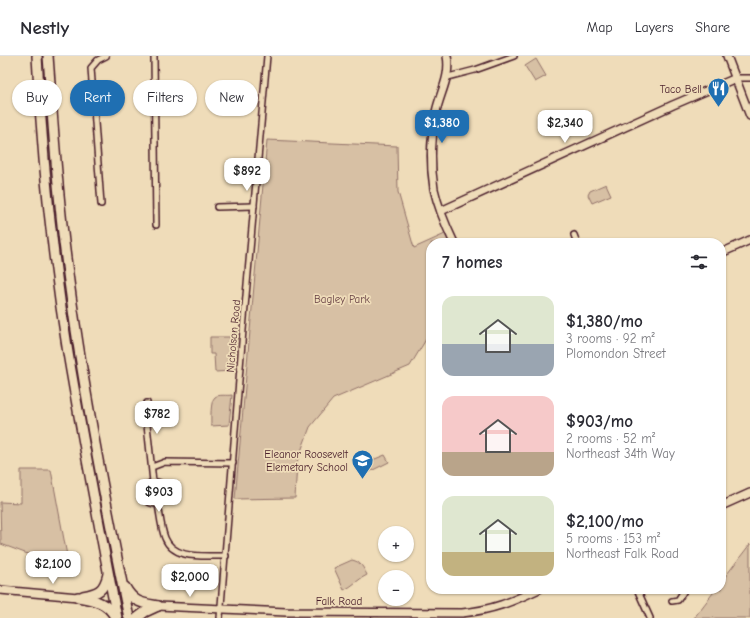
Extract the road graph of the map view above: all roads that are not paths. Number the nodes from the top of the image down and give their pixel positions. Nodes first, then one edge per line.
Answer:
1 (37, 56) edge
2 (48, 56) edge
3 (106, 56) edge
4 (154, 56) edge
5 (267, 56) edge
6 (447, 56) edge
7 (514, 56) edge
8 (727, 56) edge
9 (448, 77) junction
10 (736, 78) junction
11 (750, 78) edge
12 (750, 116) edge
13 (101, 204) dead end
14 (254, 206) junction
15 (217, 207) dead end
16 (441, 211) junction
17 (156, 225) dead end
18 (574, 235) dead end
19 (452, 238) edge
20 (575, 238) edge
21 (750, 240) edge
22 (726, 251) edge
23 (147, 403) dead end
24 (233, 463) junction
25 (152, 467) junction
26 (153, 482) junction
27 (750, 493) edge
28 (158, 504) junction
29 (726, 504) edge
30 (226, 556) junction
31 (108, 573) junction
32 (122, 580) junction
33 (0, 590) edge
34 (528, 594) edge
35 (639, 594) edge
36 (682, 594) edge
37 (78, 597) junction
38 (672, 601) dead end
39 (158, 606) junction
40 (221, 610) junction
41 (412, 615) edge
42 (462, 615) edge
43 (116, 618) edge
44 (129, 618) edge
45 (137, 618) edge
46 (220, 618) edge
47 (650, 618) edge

1 - 31 highway
2 - 32 highway
3 - 13 street
4 - 17 street
5 - 14 street, Nicholson Road
6 - 9 street
7 - 9 street
8 - 10 street
9 - 16 street
10 - 11 street
10 - 12 street
10 - 16 street
14 - 15 street
14 - 24 street, Nicholson Road
16 - 19 street
18 - 20 street
21 - 22 street
23 - 25 street
24 - 25 street
24 - 30 street, Nicholson Road
25 - 26 street
26 - 28 street
26 - 28 street
27 - 29 street
28 - 30 street
30 - 40 street, Nicholson Road
31 - 37 highway
31 - 43 highway
32 - 39 highway
32 - 44 highway
33 - 37 street
34 - 42 street, Falk Road
35 - 47 street
36 - 38 street
37 - 43 highway
39 - 40 street, Falk Road
39 - 45 highway
40 - 41 street, Falk Road
40 - 46 street, Nicholson Road
41 - 42 street, Falk Road

